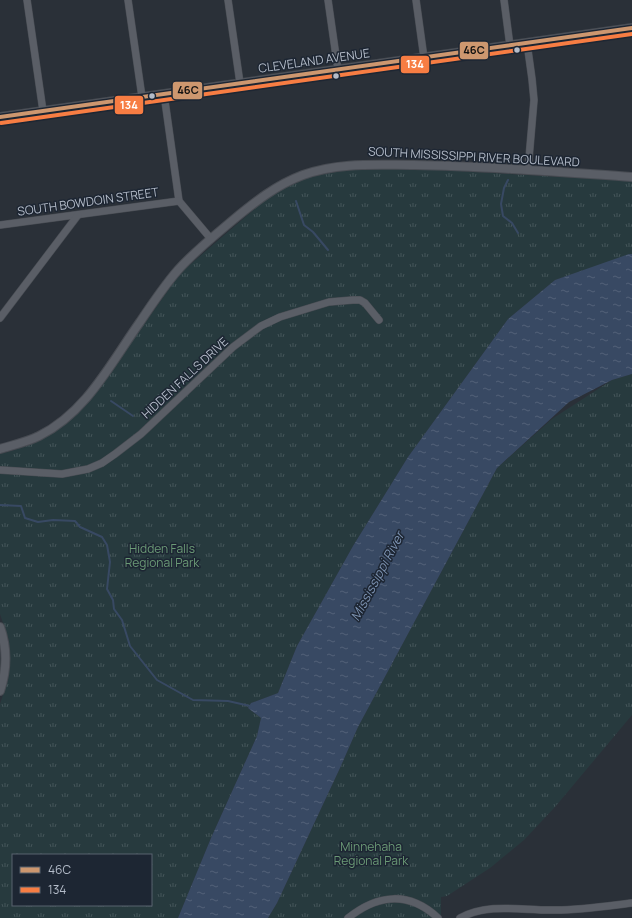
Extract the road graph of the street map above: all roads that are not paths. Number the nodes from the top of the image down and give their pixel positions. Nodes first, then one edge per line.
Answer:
1 (28, 0) edge
2 (128, 0) edge
3 (228, 0) edge
4 (328, 0) edge
5 (416, 0) edge
6 (504, 0) edge
7 (632, 28) edge
8 (527, 43) junction
9 (510, 46) junction
10 (424, 58) junction
11 (338, 70) junction
12 (240, 84) junction
13 (164, 94) junction
14 (142, 97) junction
15 (43, 111) junction
16 (0, 117) edge
17 (528, 170) junction
18 (632, 177) edge
19 (179, 201) junction
20 (78, 215) junction
21 (0, 225) edge
22 (211, 239) junction
23 (0, 318) edge
24 (379, 320) dead end
25 (0, 449) edge
26 (0, 470) edge
27 (0, 626) edge
28 (0, 691) edge
29 (632, 903) edge
30 (348, 918) edge
31 (438, 918) edge
32 (460, 918) edge

1 - 15 street
2 - 14 street
3 - 12 street
4 - 11 street
5 - 10 street
6 - 9 street
7 - 8 street, CLEVELAND AVENUE
8 - 9 street, CLEVELAND AVENUE
8 - 17 street
9 - 10 street, CLEVELAND AVENUE
10 - 11 street, CLEVELAND AVENUE
11 - 12 street, CLEVELAND AVENUE
12 - 13 street, CLEVELAND AVENUE
13 - 14 street, CLEVELAND AVENUE
13 - 19 street
14 - 15 street, CLEVELAND AVENUE
15 - 16 street, CLEVELAND AVENUE
17 - 18 street, SOUTH MISSISSIPPI RIVER BOULEVARD
17 - 22 street, SOUTH MISSISSIPPI RIVER BOULEVARD
19 - 20 street, SOUTH BOWDOIN STREET
19 - 22 street
20 - 21 street, SOUTH BOWDOIN STREET
20 - 23 street
22 - 25 street, SOUTH MISSISSIPPI RIVER BOULEVARD
24 - 26 street, HIDDEN FALLS DRIVE
27 - 28 street
29 - 32 street
30 - 31 street

